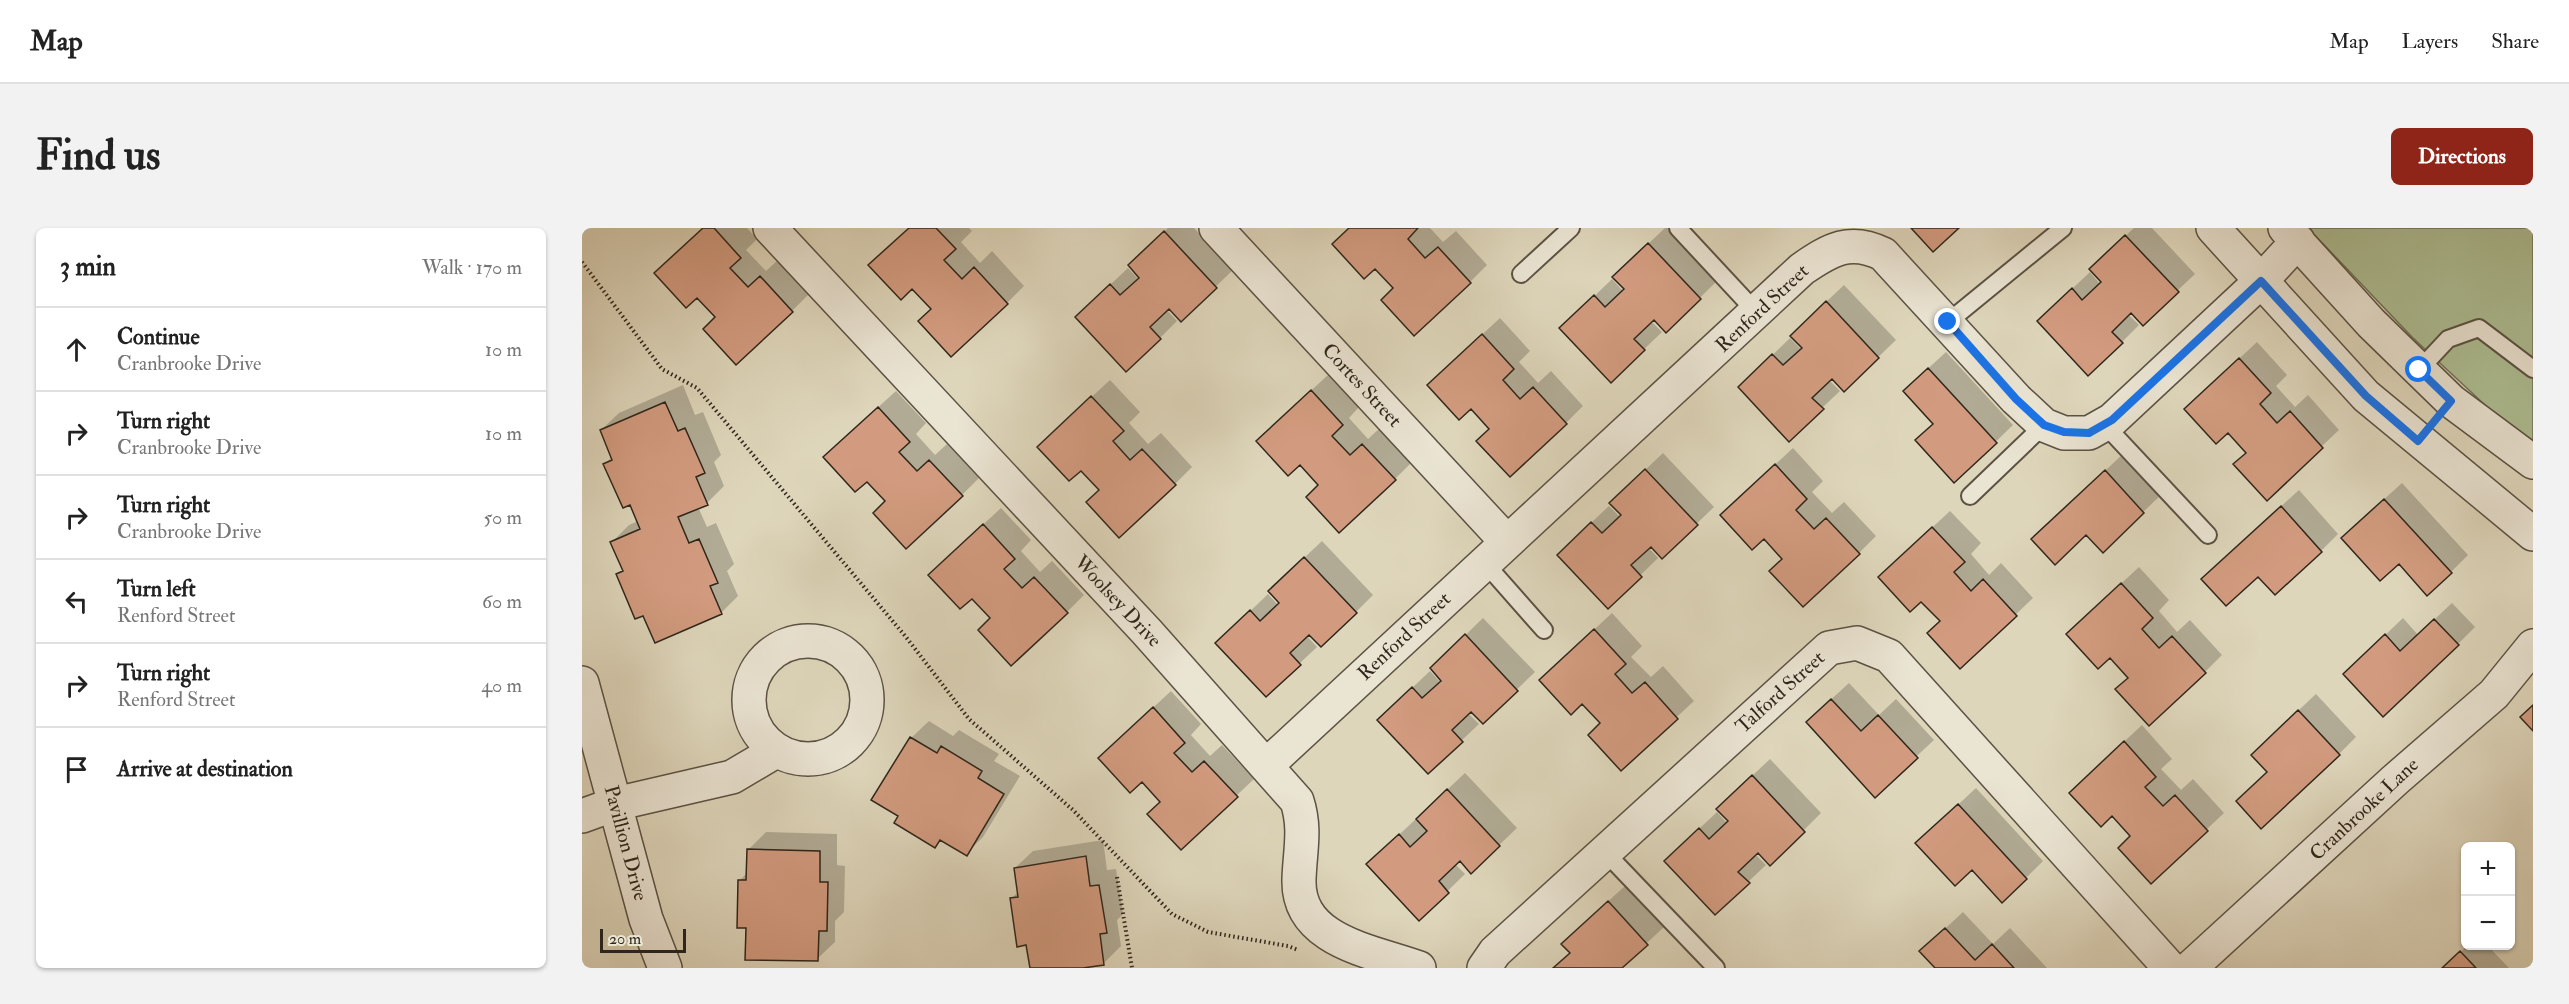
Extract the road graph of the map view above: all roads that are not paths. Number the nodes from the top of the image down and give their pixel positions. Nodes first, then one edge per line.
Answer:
1 (770, 228) edge
2 (1216, 228) edge
3 (1571, 228) edge
4 (1678, 228) edge
5 (2062, 228) edge
6 (2213, 228) edge
7 (2291, 235) edge
8 (1521, 274) dead end
9 (2261, 281) junction
10 (1756, 313) junction
11 (1948, 322) junction
12 (2533, 369) edge
13 (2419, 370) junction
14 (2451, 401) junction
15 (2104, 424) junction
16 (2044, 425) junction
17 (2418, 441) junction
18 (2533, 462) edge
19 (1970, 496) dead end
20 (2533, 534) edge
21 (2208, 535) dead end
22 (1496, 552) junction
23 (1544, 630) dead end
24 (2533, 646) edge
25 (582, 683) edge
26 (777, 751) dead end
27 (1267, 765) junction
28 (615, 804) junction
29 (582, 816) edge
30 (1604, 850) junction
31 (665, 968) edge
32 (1419, 968) edge
33 (1484, 968) edge
34 (1716, 968) edge
35 (2170, 968) edge
36 (2190, 968) edge

1 - 27 street, Woolsey Drive
2 - 22 street, Cortes Street
3 - 8 lane
4 - 10 lane
5 - 11 lane
6 - 9 street
7 - 9 street, Renford Street
7 - 13 street
9 - 15 street, Renford Street
9 - 17 street
10 - 11 street, Renford Street
10 - 22 street, Renford Street
11 - 16 street, Renford Street
12 - 13 lane
13 - 14 street
14 - 17 street
14 - 18 street
15 - 16 street, Renford Street
15 - 21 lane
16 - 19 lane
17 - 20 street
22 - 23 lane
22 - 27 street, Renford Street
24 - 36 street, Cranbrooke Lane
25 - 28 street, Pavillion Drive
26 - 28 street
27 - 32 street, Woolsey Drive
28 - 29 street
28 - 31 street, Pavillion Drive
30 - 33 street, Talford Street
30 - 34 lane
30 - 35 street, Talford Street

